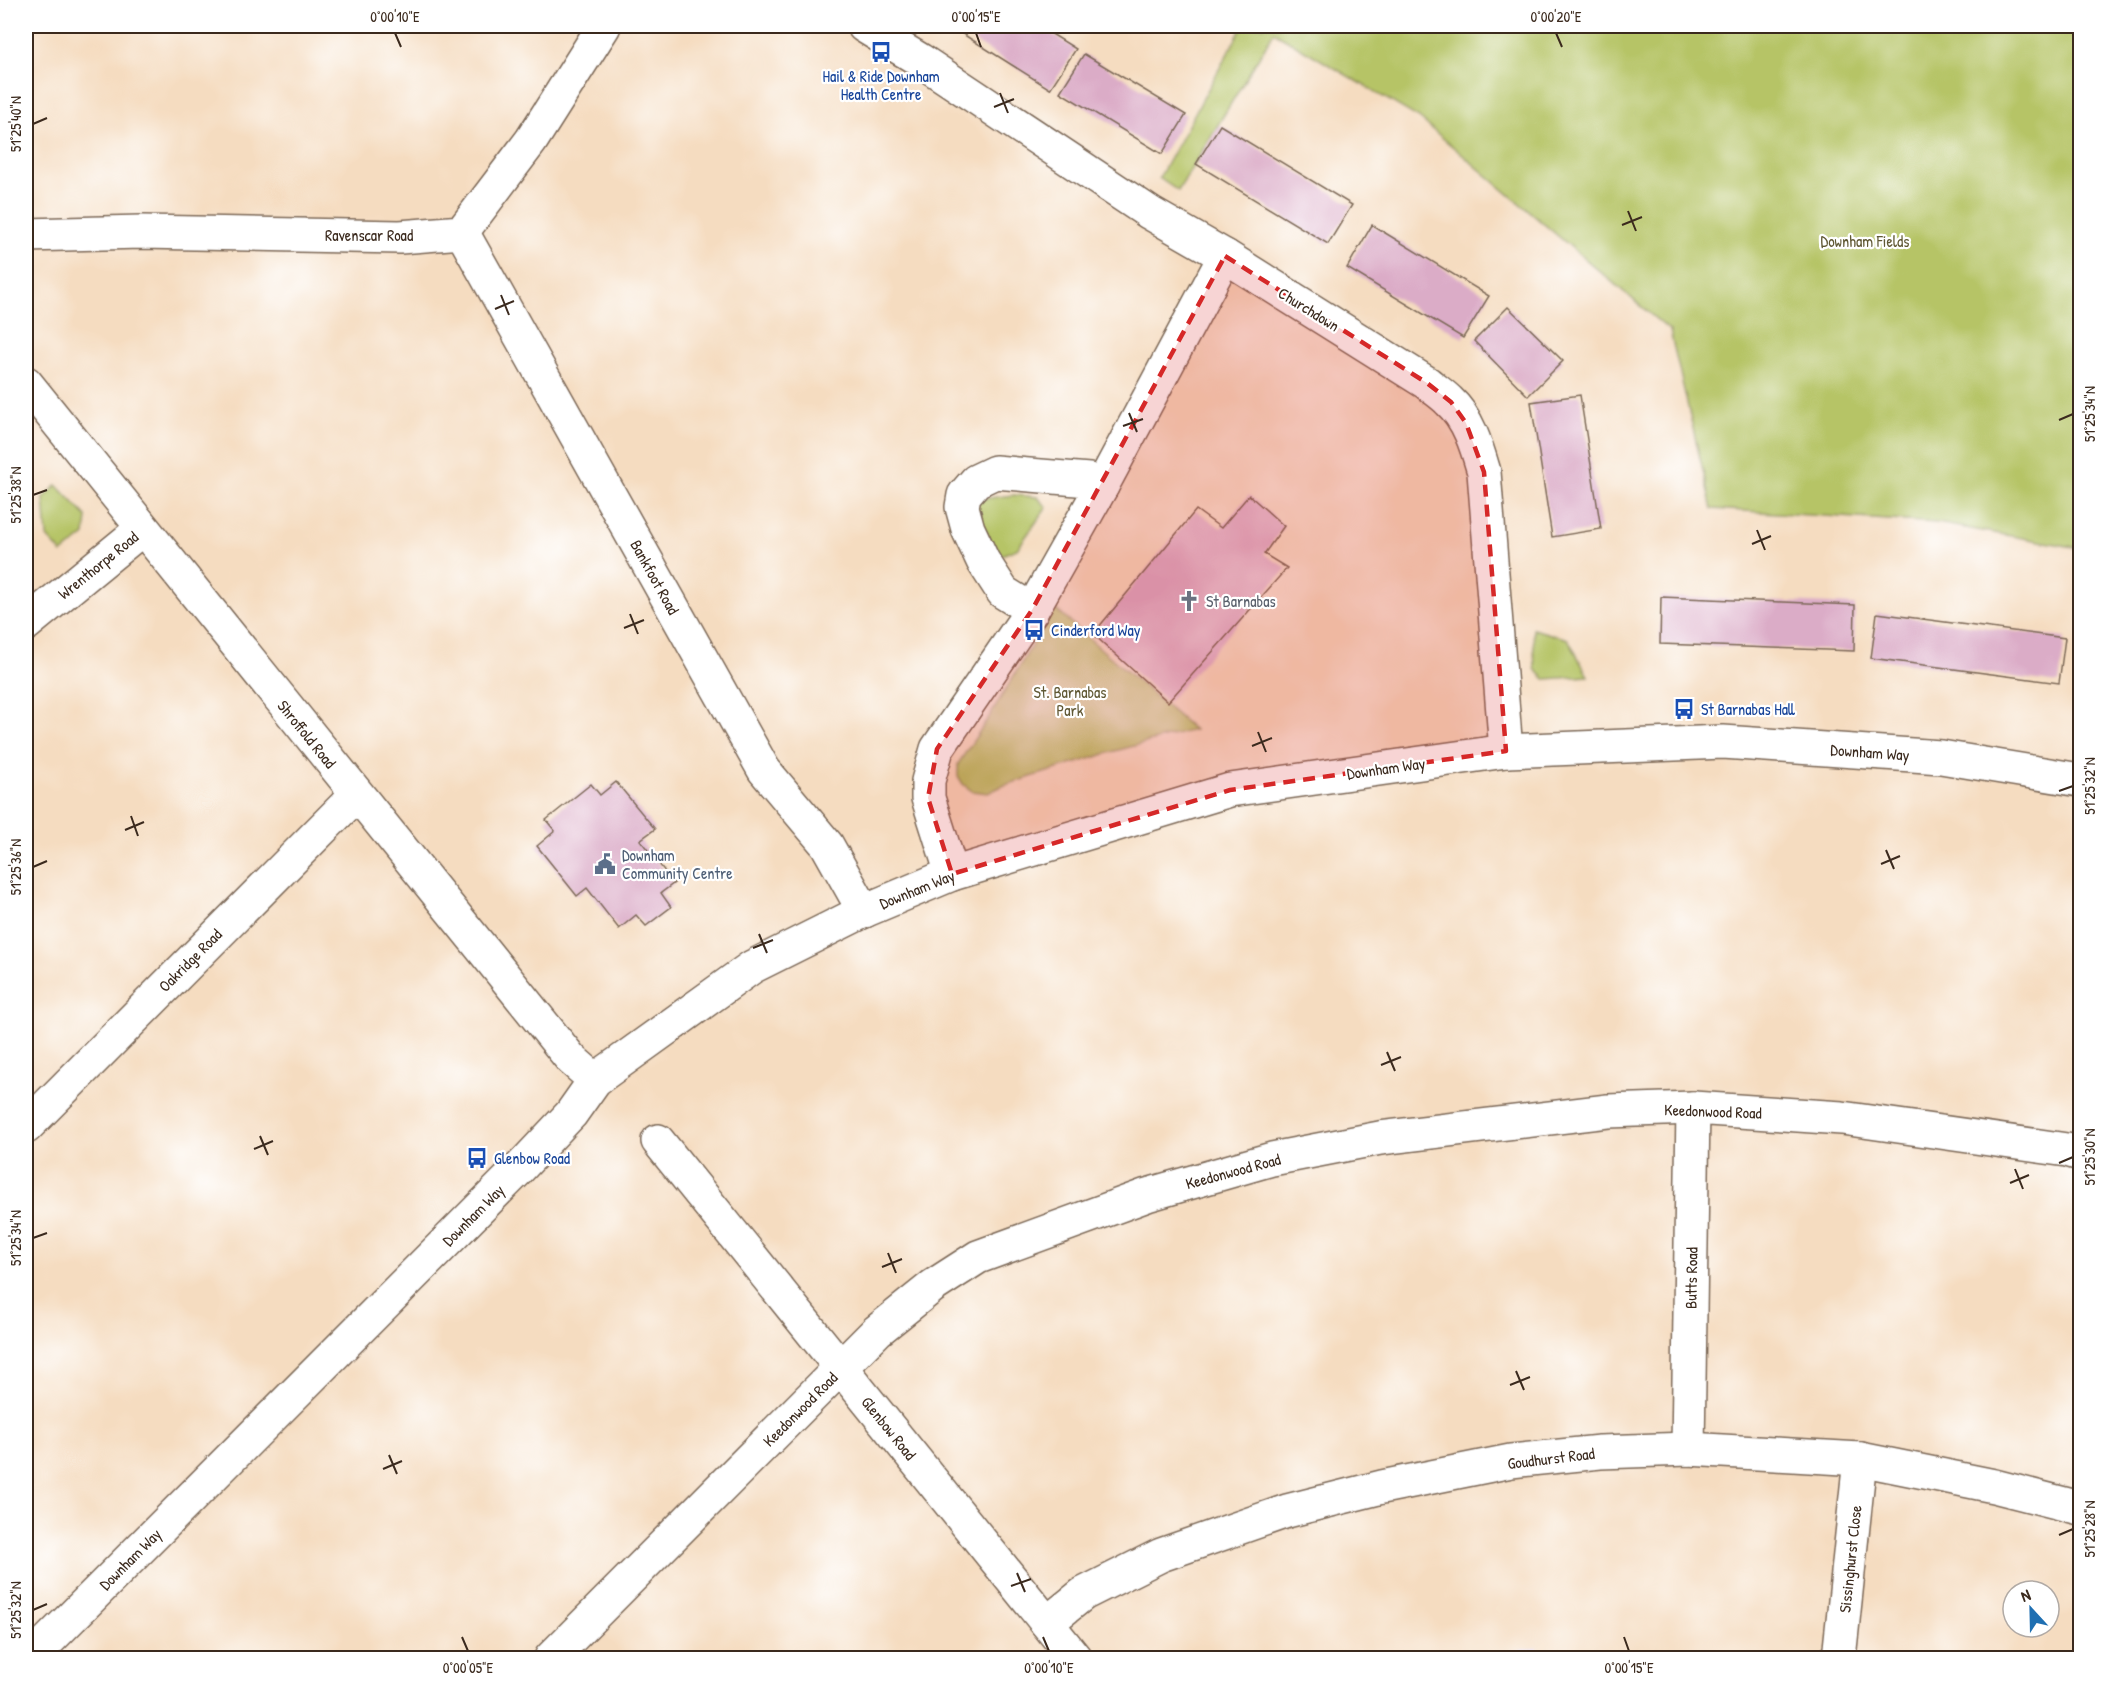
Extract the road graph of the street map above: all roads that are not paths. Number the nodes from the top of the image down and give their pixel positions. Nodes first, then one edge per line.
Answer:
1 (604, 26) edge
2 (864, 26) edge
3 (462, 232) junction
4 (26, 235) edge
5 (1225, 256) junction
6 (26, 383) edge
7 (1102, 486) junction
8 (142, 529) junction
9 (1032, 610) junction
10 (26, 624) edge
11 (1506, 751) junction
12 (2080, 780) edge
13 (356, 795) junction
14 (952, 874) junction
15 (864, 911) junction
16 (595, 1080) junction
17 (1693, 1108) junction
18 (26, 1127) edge
19 (658, 1141) dead end
20 (2080, 1154) edge
21 (840, 1369) junction
22 (1688, 1449) junction
23 (1860, 1459) junction
24 (2080, 1508) edge
25 (1047, 1623) junction
26 (31, 1659) edge
27 (551, 1659) edge
28 (1075, 1659) edge
29 (1839, 1659) edge

1 - 3 street
2 - 5 street, Churchdown
3 - 4 street, Ravenscar Road
3 - 15 street, Bankfoot Road
5 - 7 street
5 - 11 street, Churchdown
6 - 8 street, Shroffold Road
7 - 9 street
7 - 9 street
8 - 10 street, Wrenthorpe Road
8 - 13 street, Shroffold Road
9 - 14 street
11 - 12 street, Downham Way
11 - 14 street, Downham Way
13 - 16 street, Shroffold Road
13 - 18 street, Oakridge Road
14 - 15 street, Downham Way
15 - 16 street, Downham Way
16 - 26 street, Downham Way
17 - 20 street, Keedonwood Road
17 - 21 street, Keedonwood Road
17 - 22 street, Butts Road
19 - 21 street, Glenbow Road
21 - 25 street, Glenbow Road
21 - 27 street, Keedonwood Road
22 - 23 street, Goudhurst Road
22 - 25 street, Goudhurst Road
23 - 24 street, Goudhurst Road
23 - 29 street, Sissinghurst Close
25 - 28 street, Glenbow Road

